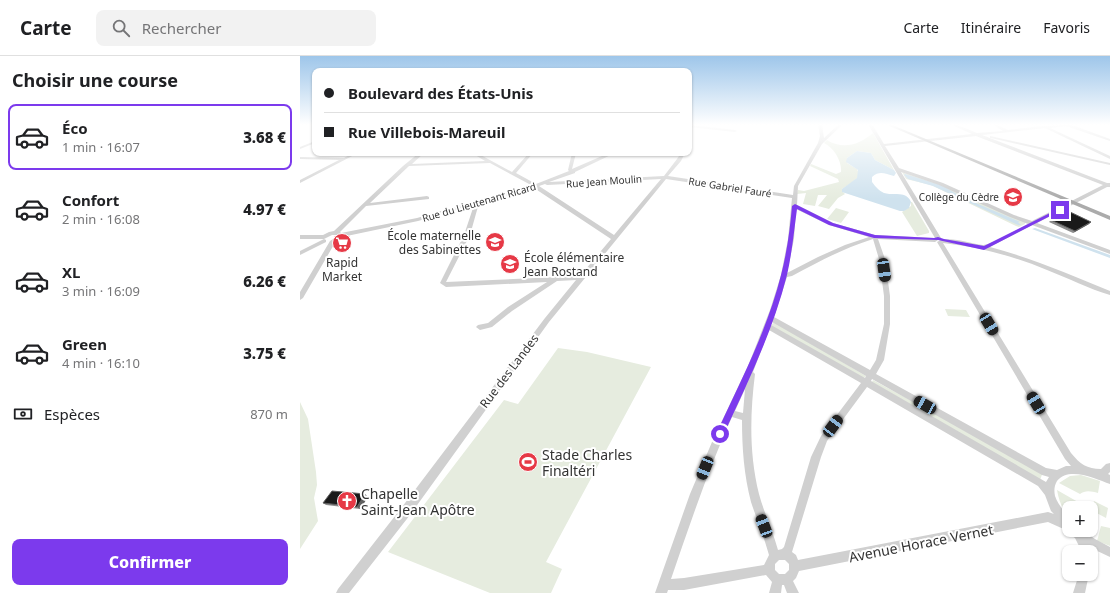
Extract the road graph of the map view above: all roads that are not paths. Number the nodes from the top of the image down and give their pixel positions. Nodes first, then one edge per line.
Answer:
1 (817, 149) edge
2 (885, 149) edge
3 (949, 149) edge
4 (1015, 149) edge
5 (1048, 149) edge
6 (1091, 149) edge
7 (349, 156) edge
8 (418, 156) edge
9 (480, 156) edge
10 (529, 156) edge
11 (573, 156) edge
12 (607, 156) edge
13 (681, 156) edge
14 (300, 158) edge
15 (345, 158) junction
16 (1110, 158) edge
17 (491, 162) junction
18 (408, 164) junction
19 (1110, 164) edge
20 (897, 169) junction
21 (573, 172) junction
22 (512, 174) junction
23 (665, 177) junction
24 (300, 182) edge
25 (543, 183) junction
26 (1109, 185) edge
27 (533, 186) junction
28 (795, 197) junction
29 (427, 198) dead end
30 (1076, 202) junction
31 (477, 203) junction
32 (365, 205) junction
33 (795, 206) junction
34 (1110, 217) edge
35 (1032, 224) junction
36 (339, 234) junction
37 (300, 237) edge
38 (874, 237) junction
39 (614, 238) junction
40 (324, 239) junction
41 (939, 240) junction
42 (333, 241) junction
43 (984, 248) junction
44 (1110, 252) edge
45 (300, 253) edge
46 (784, 275) junction
47 (581, 278) junction
48 (556, 279) junction
49 (1110, 293) edge
50 (300, 298) edge
51 (769, 322) junction
52 (480, 327) dead end
53 (752, 366) junction
54 (871, 375) junction
55 (866, 382) junction
56 (729, 413) junction
57 (746, 417) junction
58 (1068, 456) junction
59 (1110, 468) edge
60 (1067, 469) junction
61 (1084, 470) junction
62 (1096, 473) junction
63 (1056, 474) junction
64 (1110, 480) edge
65 (1050, 493) junction
66 (1055, 507) junction
67 (1062, 516) edge
68 (1048, 517) junction
69 (1062, 523) edge
70 (1085, 537) edge
71 (1107, 550) edge
72 (779, 555) junction
73 (794, 566) junction
74 (770, 569) junction
75 (782, 579) junction
76 (1082, 581) edge
77 (662, 589) edge
78 (342, 593) edge
79 (775, 593) edge
80 (793, 593) edge
81 (1079, 593) edge

1 - 28 street
2 - 20 street
3 - 30 main road
4 - 26 street
5 - 19 street
6 - 16 street
7 - 15 street
8 - 18 street
9 - 17 street
10 - 22 street
11 - 21 street
12 - 21 street, Rue du Lieutenant Ricard
13 - 23 street, Rue des Landes
14 - 15 street
15 - 24 street
17 - 18 street
17 - 22 street
18 - 32 street
20 - 35 street
20 - 41 street
21 - 25 street, Rue du Lieutenant Ricard
22 - 27 street
23 - 25 street, Rue Jean Moulin
23 - 28 street, Rue Gabriel Fauré
23 - 39 street, Rue des Landes
25 - 27 street, Rue du Lieutenant Ricard
26 - 30 street
27 - 31 street, Rue du Lieutenant Ricard
27 - 39 street
28 - 33 street
29 - 32 street
30 - 34 main road
30 - 35 street
31 - 36 street, Rue du Lieutenant Ricard
31 - 48 street
32 - 36 street
33 - 38 street
33 - 46 street
35 - 43 street
35 - 44 street
36 - 40 street
36 - 42 street
37 - 40 street
38 - 41 street
38 - 46 street
38 - 54 street
39 - 47 street, Rue des Landes
40 - 42 street
40 - 45 street
41 - 43 street
41 - 58 street
42 - 50 street
43 - 49 street
46 - 51 street
47 - 48 street
47 - 78 street, Rue des Landes
48 - 52 street
51 - 53 street
51 - 54 street
51 - 55 street
53 - 56 street
53 - 57 street
54 - 55 street
54 - 63 street
55 - 65 street
55 - 72 street
56 - 57 street
56 - 77 street
57 - 72 street
58 - 60 street
58 - 61 street
59 - 62 street
60 - 61 street
60 - 63 street
61 - 62 street
62 - 64 street
63 - 65 street
65 - 66 street
66 - 67 street
66 - 68 street
68 - 69 street
68 - 73 street, Avenue Horace Vernet
70 - 71 street
72 - 73 street
72 - 74 street
73 - 75 street
74 - 75 street
74 - 77 street
75 - 79 street
75 - 80 street
76 - 81 street

